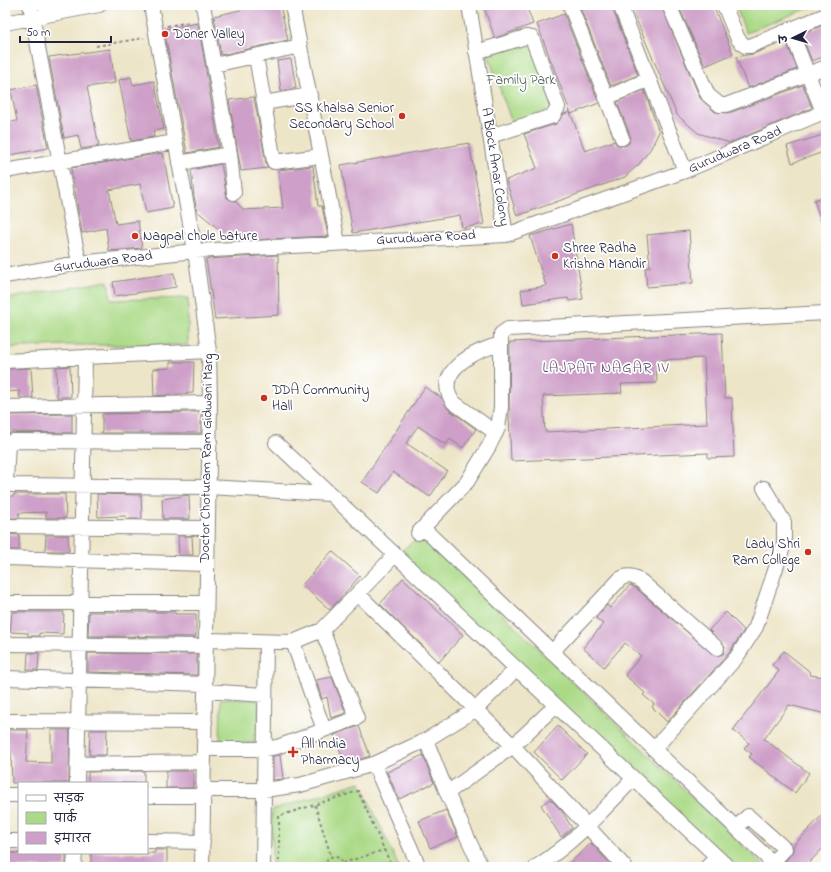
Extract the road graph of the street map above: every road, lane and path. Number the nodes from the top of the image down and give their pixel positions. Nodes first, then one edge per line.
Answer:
1 (99, 5) edge
2 (151, 5) edge
3 (203, 5) edge
4 (292, 5) edge
5 (469, 5) edge
6 (570, 5) edge
7 (620, 5) edge
8 (669, 5) edge
9 (724, 5) edge
10 (31, 11) edge
11 (826, 15) edge
12 (191, 22) dead end
13 (5, 23) edge
14 (790, 29) junction
15 (156, 32) junction
16 (96, 46) dead end
17 (300, 46) junction
18 (476, 52) junction
19 (256, 56) junction
20 (214, 65) junction
21 (826, 67) edge
22 (808, 74) junction
23 (649, 79) junction
24 (310, 95) junction
25 (606, 98) junction
26 (264, 103) junction
27 (824, 112) edge
28 (490, 136) junction
29 (622, 138) dead end
30 (175, 142) junction
31 (230, 154) junction
32 (321, 156) junction
33 (60, 161) junction
34 (179, 163) junction
35 (685, 171) junction
36 (5, 172) edge
37 (234, 193) dead end
38 (506, 234) junction
39 (338, 243) junction
40 (195, 251) junction
41 (79, 263) junction
42 (5, 276) edge
43 (826, 313) edge
44 (501, 344) junction
45 (209, 351) junction
46 (85, 357) junction
47 (5, 361) edge
48 (210, 403) junction
49 (84, 405) junction
50 (5, 407) edge
51 (496, 433) junction
52 (84, 441) junction
53 (210, 442) junction
54 (276, 443) dead end
55 (83, 486) junction
56 (208, 487) junction
57 (764, 488) dead end
58 (330, 494) junction
59 (5, 526) edge
60 (82, 527) junction
61 (207, 528) junction
62 (394, 556) junction
63 (5, 558) edge
64 (81, 560) junction
65 (206, 564) junction
66 (358, 594) junction
67 (5, 603) edge
68 (206, 603) junction
69 (80, 604) junction
70 (322, 630) junction
71 (266, 642) junction
72 (293, 642) junction
73 (206, 643) junction
74 (5, 644) edge
75 (79, 645) junction
76 (717, 648) dead end
77 (552, 652) junction
78 (516, 669) junction
79 (5, 678) edge
80 (79, 680) junction
81 (205, 688) junction
82 (265, 694) junction
83 (555, 706) junction
84 (475, 710) junction
85 (5, 721) edge
86 (78, 721) junction
87 (205, 722) junction
88 (324, 730) junction
89 (426, 740) junction
90 (513, 746) junction
91 (264, 749) junction
92 (654, 749) junction
93 (204, 756) junction
94 (77, 764) junction
95 (374, 764) junction
96 (633, 779) junction
97 (77, 782) edge
98 (264, 790) junction
99 (447, 792) junction
100 (204, 793) junction
101 (5, 795) edge
102 (18, 796) edge
103 (148, 796) edge
104 (315, 805) junction
105 (588, 827) junction
106 (5, 841) edge
107 (18, 841) edge
108 (148, 841) edge
109 (203, 842) junction
110 (384, 850) junction
111 (75, 854) edge
112 (331, 856) junction
113 (717, 857) junction
114 (343, 863) junction
115 (775, 865) edge
116 (74, 867) edge
117 (202, 867) edge
118 (263, 867) edge
119 (279, 867) edge
120 (324, 867) edge
121 (343, 867) edge
122 (392, 867) edge
123 (419, 867) edge
124 (481, 867) edge
125 (536, 867) edge
126 (625, 867) edge
127 (707, 867) edge
128 (728, 867) edge

1 - 10 street
2 - 15 street, Doctor Choturam Ram Gidwani Marg
3 - 20 street
4 - 17 street
5 - 18 street, A Block Amar Colony
6 - 25 street
7 - 23 street
8 - 22 street
9 - 14 street
10 - 13 street
10 - 33 street
11 - 14 street
12 - 15 path
14 - 22 street
15 - 16 path
15 - 30 street, Doctor Choturam Ram Gidwani Marg
17 - 19 street
17 - 24 street
18 - 28 street, A Block Amar Colony
18 - 28 street
19 - 20 street
19 - 26 street
20 - 31 street
21 - 22 street
22 - 27 street
23 - 25 street
23 - 35 street
24 - 26 street
24 - 32 street
25 - 29 street
26 - 32 street
27 - 35 street, Gurudwara Road
28 - 38 street, A Block Amar Colony
30 - 33 street
30 - 34 street, Doctor Choturam Ram Gidwani Marg
31 - 34 street
31 - 37 street
32 - 39 street
33 - 36 street
33 - 41 street
34 - 40 street, Doctor Choturam Ram Gidwani Marg
35 - 38 street, Gurudwara Road
38 - 39 street, Gurudwara Road
39 - 40 street, Gurudwara Road
40 - 41 street, Gurudwara Road
40 - 45 street, Doctor Choturam Ram Gidwani Marg
41 - 42 street, Gurudwara Road
43 - 44 street
44 - 51 street
44 - 51 street
45 - 46 street
45 - 48 street, Doctor Choturam Ram Gidwani Marg
46 - 47 street
46 - 49 street
48 - 49 street
48 - 53 street, Doctor Choturam Ram Gidwani Marg
49 - 50 street
49 - 52 street
51 - 77 street
52 - 53 street
52 - 55 street
52 - 55 street
53 - 56 street, Doctor Choturam Ram Gidwani Marg
54 - 58 street
55 - 56 street
55 - 60 street
56 - 58 street
56 - 61 street, Doctor Choturam Ram Gidwani Marg
57 - 92 street
58 - 62 street
59 - 60 street
60 - 61 street
60 - 64 street
61 - 65 street, Doctor Choturam Ram Gidwani Marg
62 - 66 street
62 - 78 street
63 - 64 street
64 - 65 street
64 - 69 street
65 - 68 street, Doctor Choturam Ram Gidwani Marg
66 - 70 street
66 - 84 street
67 - 69 street
68 - 69 street
68 - 73 street, Doctor Choturam Ram Gidwani Marg
69 - 75 street
70 - 72 street
70 - 88 street
71 - 72 street
71 - 73 street
71 - 82 street
72 - 88 street
73 - 75 street
73 - 81 street, Doctor Choturam Ram Gidwani Marg
74 - 75 street
75 - 80 street
76 - 77 street
77 - 92 street
78 - 83 street
78 - 84 street
79 - 80 street
80 - 81 street
80 - 86 street
81 - 82 street
81 - 87 street, Doctor Choturam Ram Gidwani Marg
82 - 91 street
83 - 90 street
83 - 96 street
84 - 89 street
84 - 90 street
85 - 86 street
86 - 87 street
86 - 94 street
87 - 93 street, Doctor Choturam Ram Gidwani Marg
88 - 91 street
89 - 95 street
89 - 99 street
90 - 99 street
90 - 105 street
91 - 93 street
91 - 98 street
92 - 115 street
93 - 94 street
93 - 100 street, Doctor Choturam Ram Gidwani Marg
94 - 97 street
95 - 98 street
95 - 123 street
96 - 105 street
96 - 113 street
98 - 100 street
98 - 118 street
99 - 124 street
100 - 103 street
100 - 109 street, Doctor Choturam Ram Gidwani Marg
101 - 102 street
104 - 110 path
104 - 112 path
104 - 119 path
105 - 125 street
105 - 126 street
106 - 107 street
108 - 109 street
109 - 117 street, Doctor Choturam Ram Gidwani Marg
110 - 114 path
110 - 122 path
111 - 116 street
112 - 114 path
112 - 120 path
113 - 127 street
113 - 128 street
114 - 121 path

